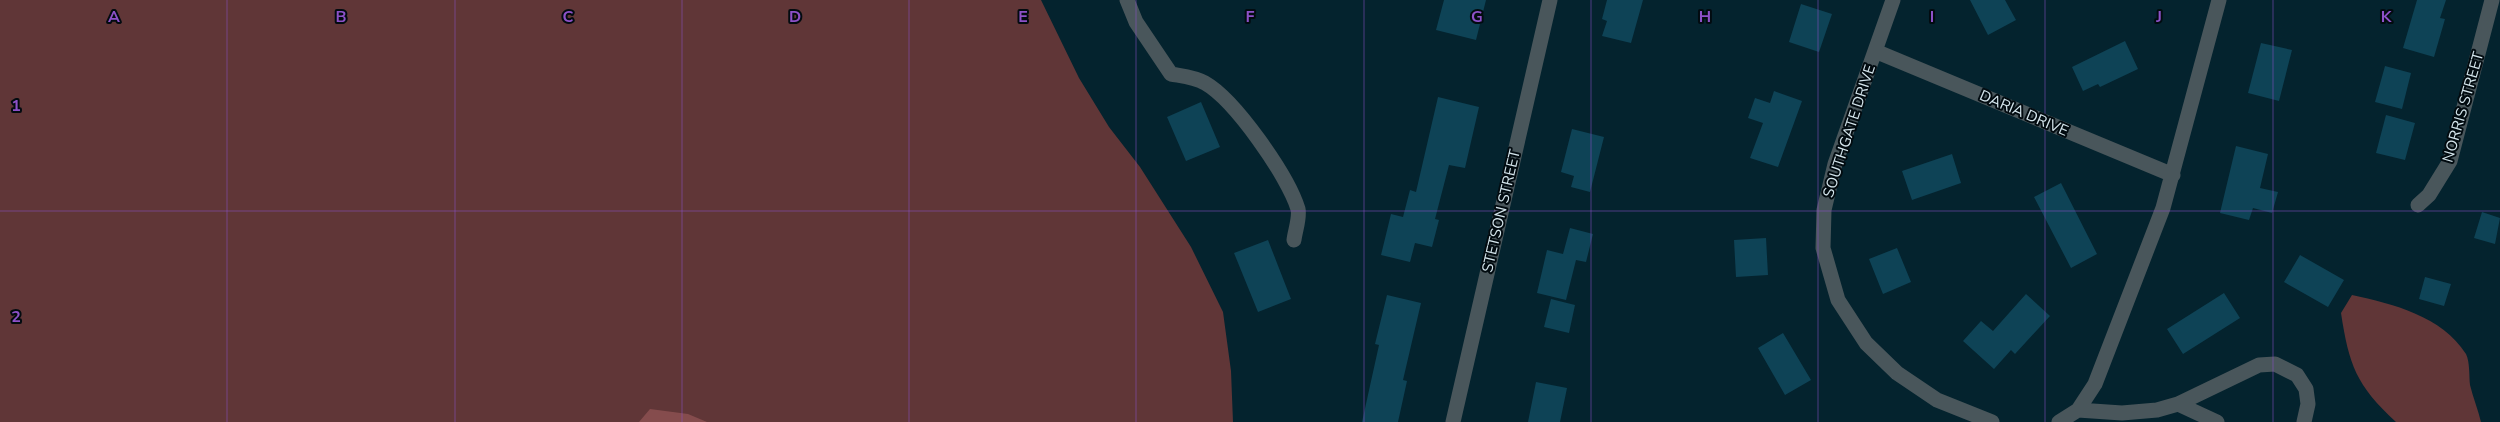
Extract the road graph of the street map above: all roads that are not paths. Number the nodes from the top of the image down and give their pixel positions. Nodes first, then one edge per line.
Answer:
1 (1127, 0) edge
2 (1550, 0) edge
3 (1893, 0) edge
4 (2219, 0) edge
5 (2492, 0) edge
6 (1875, 51) junction
7 (2172, 174) junction
8 (2418, 205) dead end
9 (1294, 240) dead end
10 (2178, 404) junction
11 (2078, 410) junction
12 (1453, 422) edge
13 (1992, 422) edge
14 (2059, 422) edge
15 (2217, 422) edge
16 (2304, 422) edge

1 - 9 street
2 - 12 street, STETSON STREET
3 - 6 street, SOUTHGATE DRIVE
4 - 7 street
5 - 8 street, NORRIS STREET
6 - 7 street, DARIA DRIVE
6 - 13 street, SOUTHGATE DRIVE
7 - 11 street
10 - 11 street
10 - 15 street
10 - 16 street
11 - 14 street

